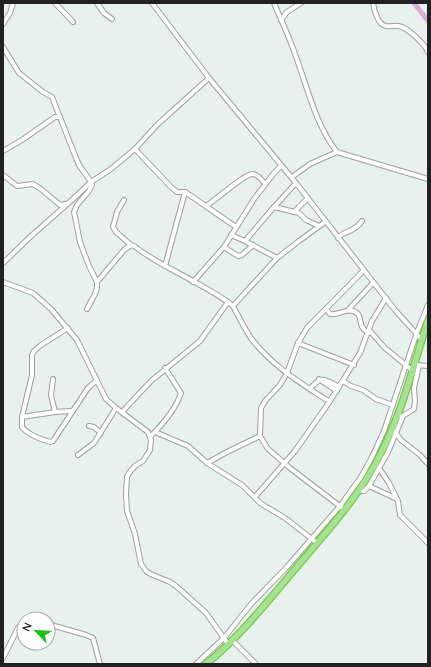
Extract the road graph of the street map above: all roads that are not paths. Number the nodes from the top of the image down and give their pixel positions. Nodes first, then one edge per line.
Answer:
1 (13, 3) edge
2 (55, 3) edge
3 (97, 3) edge
4 (152, 3) edge
5 (274, 3) edge
6 (301, 3) edge
7 (373, 3) edge
8 (277, 12) junction
9 (287, 12) junction
10 (112, 19) dead end
11 (281, 20) junction
12 (73, 22) dead end
13 (3, 23) edge
14 (3, 47) edge
15 (428, 52) edge
16 (209, 78) junction
17 (60, 117) junction
18 (135, 149) junction
19 (3, 151) edge
20 (337, 152) junction
21 (281, 166) junction
22 (3, 175) edge
23 (292, 177) junction
24 (428, 179) edge
25 (91, 181) junction
26 (296, 182) junction
27 (265, 184) junction
28 (185, 192) junction
29 (308, 198) junction
30 (124, 200) dead end
31 (206, 206) junction
32 (274, 207) junction
33 (294, 212) junction
34 (362, 221) dead end
35 (326, 222) junction
36 (319, 226) junction
37 (236, 227) junction
38 (231, 235) junction
39 (338, 238) junction
40 (245, 241) junction
41 (131, 245) junction
42 (253, 245) junction
43 (224, 247) junction
44 (277, 258) junction
45 (4, 260) edge
46 (165, 266) junction
47 (363, 271) junction
48 (3, 282) edge
49 (97, 282) junction
50 (193, 282) junction
51 (373, 283) junction
52 (386, 298) junction
53 (228, 302) junction
54 (428, 305) edge
55 (233, 306) junction
56 (326, 308) junction
57 (86, 309) dead end
58 (348, 310) junction
59 (428, 320) edge
60 (68, 328) junction
61 (368, 332) junction
62 (416, 335) junction
63 (422, 340) junction
64 (298, 343) junction
65 (354, 365) junction
66 (417, 365) junction
67 (407, 366) junction
68 (428, 366) edge
69 (165, 368) junction
70 (413, 370) junction
71 (287, 373) junction
72 (53, 379) dead end
73 (97, 380) junction
74 (343, 380) junction
75 (310, 389) junction
76 (338, 389) junction
77 (330, 401) junction
78 (393, 405) junction
79 (116, 408) junction
80 (72, 411) junction
81 (55, 412) junction
82 (122, 412) junction
83 (403, 416) junction
84 (22, 417) junction
85 (396, 420) junction
86 (89, 426) dead end
87 (394, 431) junction
88 (155, 432) junction
89 (101, 433) junction
90 (260, 436) junction
91 (150, 437) junction
92 (78, 455) dead end
93 (207, 463) junction
94 (284, 464) junction
95 (428, 464) edge
96 (379, 468) junction
97 (369, 486) junction
98 (359, 490) junction
99 (255, 497) junction
100 (397, 499) junction
101 (342, 508) junction
102 (311, 538) junction
103 (317, 543) junction
104 (428, 543) edge
105 (56, 626) edge
106 (16, 632) edge
107 (224, 638) junction
108 (231, 642) junction
109 (3, 658) edge
110 (100, 664) edge
111 (196, 664) edge
112 (206, 664) edge
113 (256, 664) edge

1 - 13 street
2 - 12 street
3 - 10 street
4 - 16 street
5 - 8 street
6 - 9 street
7 - 15 street
8 - 9 street
8 - 11 street
9 - 11 street
11 - 20 street
14 - 17 street
16 - 18 street
16 - 21 street
17 - 19 street
17 - 25 street
18 - 25 street
18 - 28 street
20 - 23 street
20 - 24 street
21 - 23 street
21 - 27 street
22 - 25 street
23 - 26 street
25 - 45 street
25 - 49 street
26 - 29 street
26 - 32 street
27 - 31 street
27 - 37 street
28 - 31 street
28 - 46 street
29 - 33 street
29 - 35 street
30 - 41 street
31 - 37 street
32 - 33 street
32 - 40 street
33 - 36 street
34 - 39 street
35 - 36 street
35 - 39 street
36 - 44 street
37 - 38 street
38 - 40 street
38 - 43 street
39 - 47 street
40 - 42 street
41 - 46 street
41 - 49 street
42 - 43 street
42 - 44 street
43 - 50 street
44 - 55 street
46 - 50 street
47 - 51 street
47 - 56 street
48 - 60 street
49 - 57 street
50 - 53 street
51 - 52 street
51 - 58 street
52 - 61 street
52 - 62 street
53 - 55 street
53 - 69 street
54 - 62 street
55 - 71 street
56 - 58 street
56 - 64 street
58 - 61 street
59 - 63 highway
60 - 73 street
60 - 84 street
61 - 65 street
61 - 67 street
62 - 63 street
62 - 67 street
63 - 66 highway
64 - 65 street
64 - 71 street
65 - 74 street
66 - 68 street
66 - 70 highway
66 - 83 street
67 - 70 street
67 - 78 street
69 - 82 street
69 - 88 street
70 - 85 highway
71 - 75 street
71 - 90 street
72 - 81 street
73 - 79 street
73 - 80 street
74 - 76 street
74 - 78 street
75 - 76 street
75 - 77 street
76 - 77 street
77 - 94 street
78 - 101 street
79 - 82 street
79 - 89 street
80 - 81 street
80 - 84 street
81 - 84 street
82 - 91 street
83 - 85 street
83 - 87 street
85 - 87 highway
86 - 89 street
87 - 95 street
87 - 96 street
87 - 98 highway
88 - 91 street
88 - 93 street
89 - 92 street
90 - 93 street
90 - 94 street
91 - 107 street
93 - 99 street
94 - 99 street
94 - 101 street
96 - 97 street
96 - 100 street
97 - 98 street
97 - 100 street
98 - 101 highway
99 - 102 street
100 - 104 street
101 - 102 street
101 - 103 highway
102 - 103 street
102 - 107 street
103 - 108 highway
105 - 110 street
106 - 109 street
107 - 108 street
107 - 111 street
108 - 112 highway
108 - 113 street

